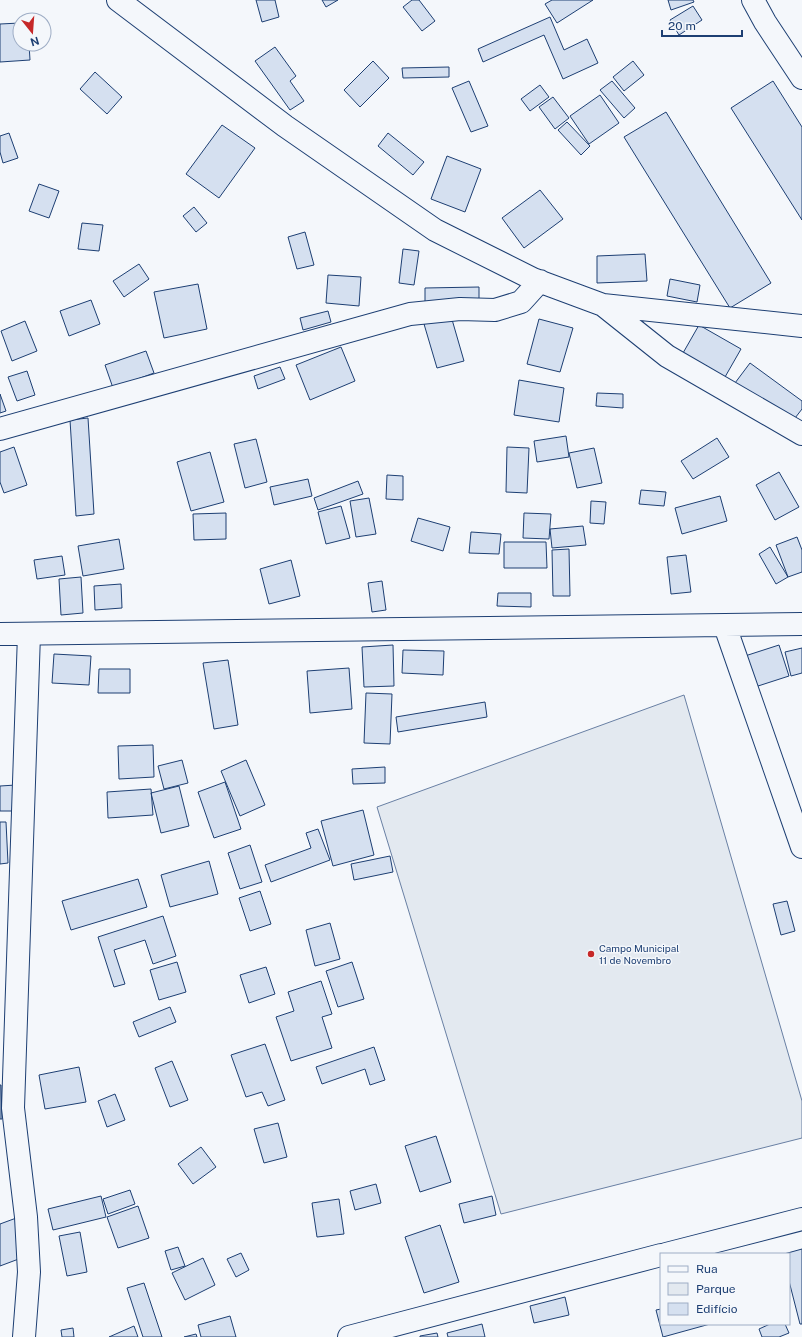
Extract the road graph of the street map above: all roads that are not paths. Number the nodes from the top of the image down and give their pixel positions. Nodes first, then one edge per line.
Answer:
1 (118, 0) edge
2 (753, 0) edge
3 (802, 78) edge
4 (540, 282) junction
5 (603, 305) junction
6 (802, 326) edge
7 (0, 429) edge
8 (802, 434) edge
9 (802, 624) edge
10 (725, 626) junction
11 (0, 634) edge
12 (29, 634) junction
13 (802, 847) edge
14 (802, 1219) edge
15 (670, 1253) edge
16 (660, 1255) edge
17 (24, 1337) edge
18 (349, 1337) edge

1 - 4 street
2 - 3 street
4 - 5 street
4 - 7 street
5 - 6 street
5 - 8 street
9 - 10 street
10 - 12 street
10 - 13 street
11 - 12 street
12 - 17 street
14 - 15 street
16 - 18 street

